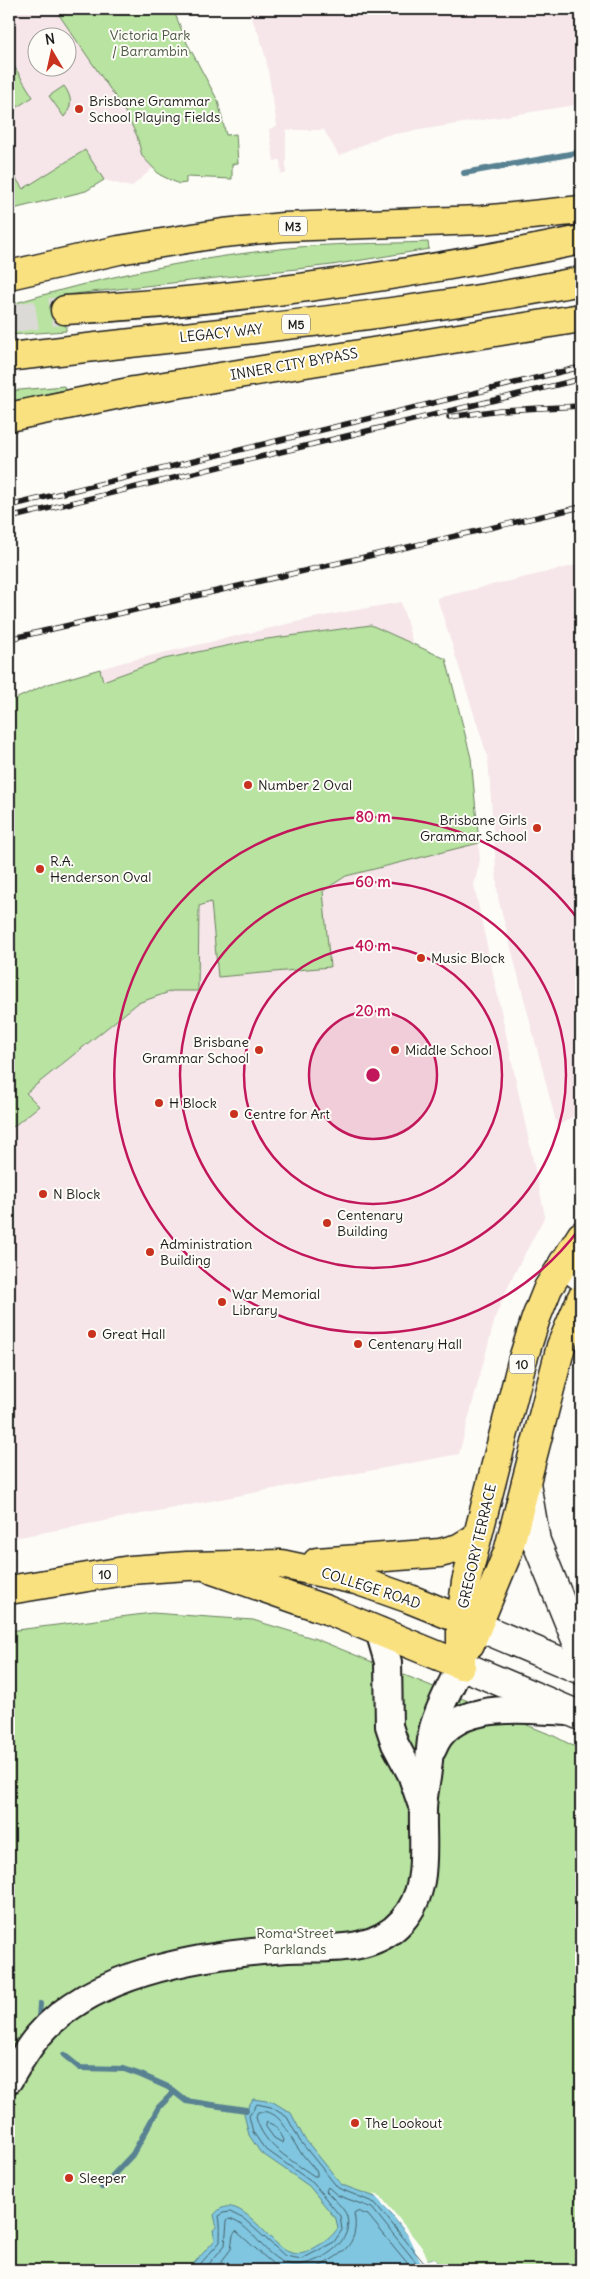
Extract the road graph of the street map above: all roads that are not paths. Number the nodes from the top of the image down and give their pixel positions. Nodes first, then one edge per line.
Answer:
1 (581, 210) edge
2 (581, 240) edge
3 (9, 275) edge
4 (581, 281) edge
5 (65, 310) tunnel mouth
6 (581, 318) edge
7 (9, 356) edge
8 (57, 405) junction
9 (9, 417) edge
10 (9, 424) edge
11 (581, 1236) edge
12 (572, 1270) edge
13 (581, 1299) edge
14 (526, 1483) junction
15 (478, 1537) junction
16 (281, 1564) junction
17 (202, 1566) junction
18 (9, 1590) edge
19 (469, 1623) junction
20 (379, 1631) junction
21 (581, 1652) edge
22 (461, 1666) junction
23 (581, 1670) edge
24 (577, 1714) edge
25 (429, 1760) junction
26 (423, 1808) junction
27 (9, 2080) edge

1 - 3 main road, M3
2 - 5 main road
4 - 7 main road, LEGACY WAY / M5
6 - 8 main road, INNER CITY BYPASS
8 - 9 main road, INNER CITY BYPASS
8 - 10 main road
11 - 12 main road, GREGORY TERRACE / 10
12 - 15 main road, GREGORY TERRACE / 10
13 - 14 main road, GREGORY TERRACE / 10
14 - 19 main road, GREGORY TERRACE / 10
14 - 21 main road
15 - 16 main road, 10
15 - 19 main road, GREGORY TERRACE / 10
16 - 17 main road, COLLEGE ROAD / 10
16 - 19 main road, COLLEGE ROAD
17 - 18 main road, COLLEGE ROAD / 10
17 - 20 main road, COLLEGE ROAD / 10
19 - 22 main road, GREGORY TERRACE / 10
19 - 23 main road
20 - 22 main road, COLLEGE ROAD / 10
20 - 26 street
22 - 24 main road
22 - 25 street
24 - 25 street
25 - 26 street
26 - 27 street

